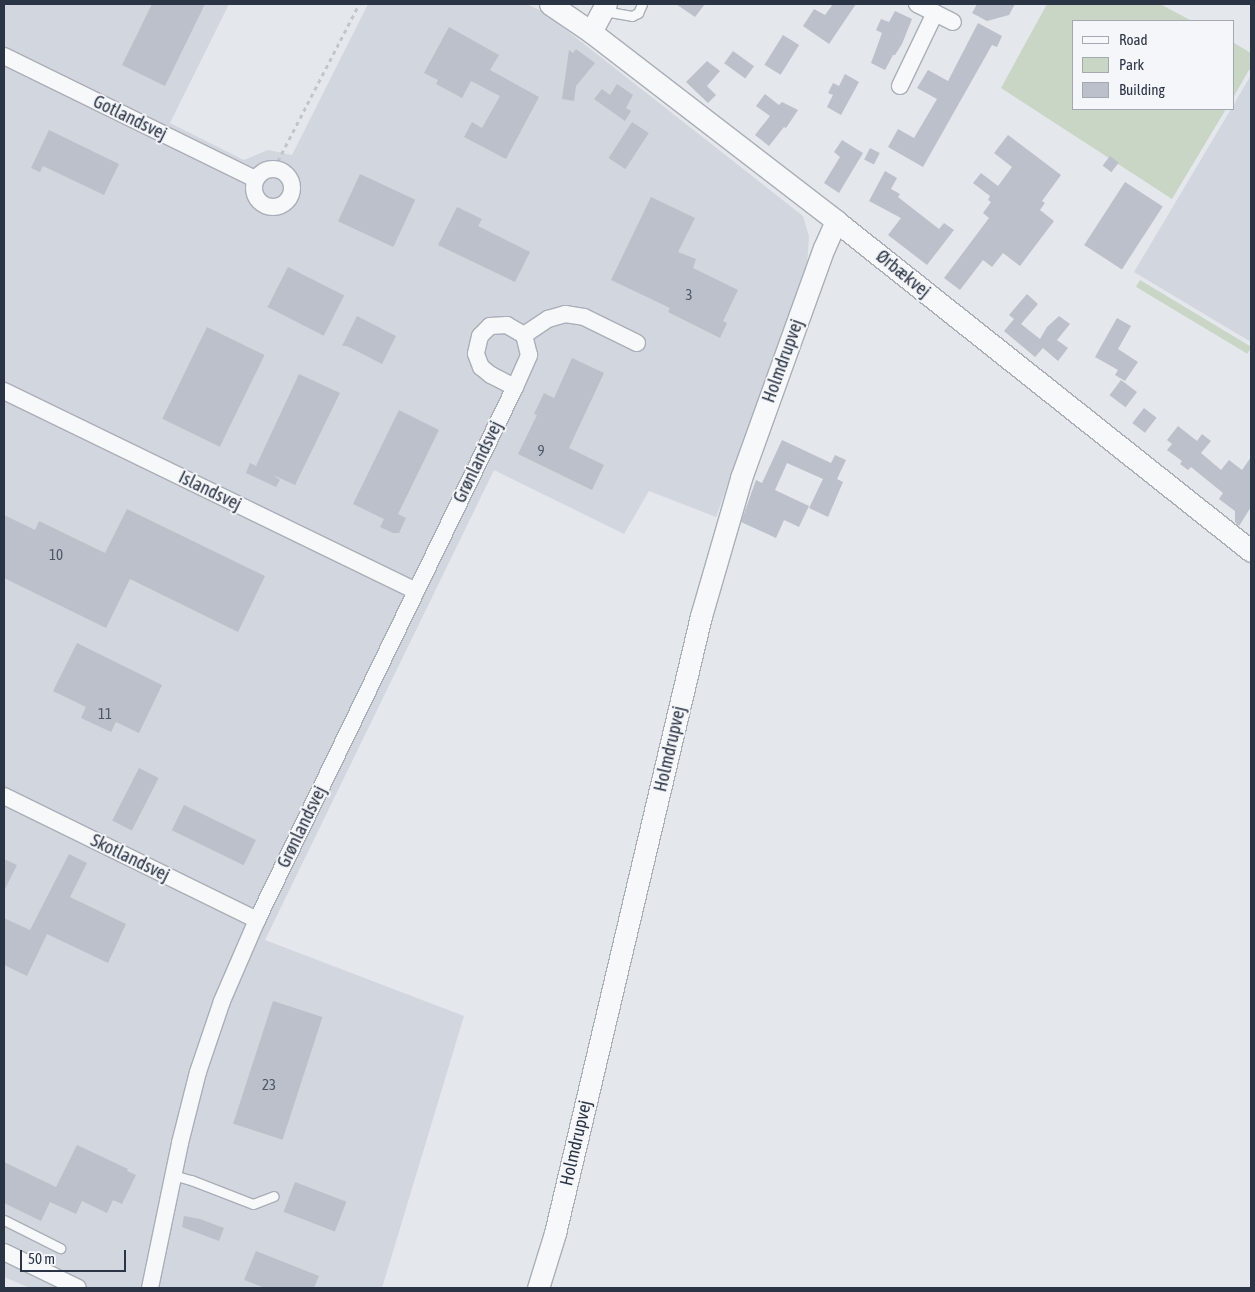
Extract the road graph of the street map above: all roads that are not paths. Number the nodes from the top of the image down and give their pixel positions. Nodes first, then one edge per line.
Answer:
1 (550, 4) edge
2 (642, 4) edge
3 (917, 4) edge
4 (605, 8) edge
5 (935, 13) junction
6 (953, 22) dead end
7 (591, 32) junction
8 (4, 56) edge
9 (900, 86) dead end
10 (256, 179) junction
11 (836, 221) junction
12 (524, 335) junction
13 (638, 343) dead end
14 (514, 387) junction
15 (4, 391) edge
16 (1251, 551) edge
17 (416, 591) junction
18 (4, 796) edge
19 (257, 920) junction
20 (173, 1175) junction
21 (274, 1196) dead end
22 (4, 1220) edge
23 (60, 1248) dead end
24 (4, 1252) edge
25 (78, 1288) edge
26 (150, 1288) edge
27 (538, 1288) edge

1 - 7 street, Ørbækvej
2 - 4 lane
3 - 5 street
4 - 7 street
5 - 6 street
5 - 9 street
7 - 11 street, Ørbækvej
8 - 10 street, Gotlandsvej
10 - 10 street
11 - 16 street, Ørbækvej
11 - 27 street, Holmdrupvej
12 - 13 street
12 - 14 street, Grønlandsvej
12 - 14 street
14 - 17 street, Grønlandsvej
15 - 17 street, Islandsvej
17 - 19 street, Grønlandsvej
18 - 19 street, Skotlandsvej
19 - 20 street, Grønlandsvej
20 - 21 lane
20 - 26 street, Grønlandsvej
22 - 23 lane
24 - 25 street

